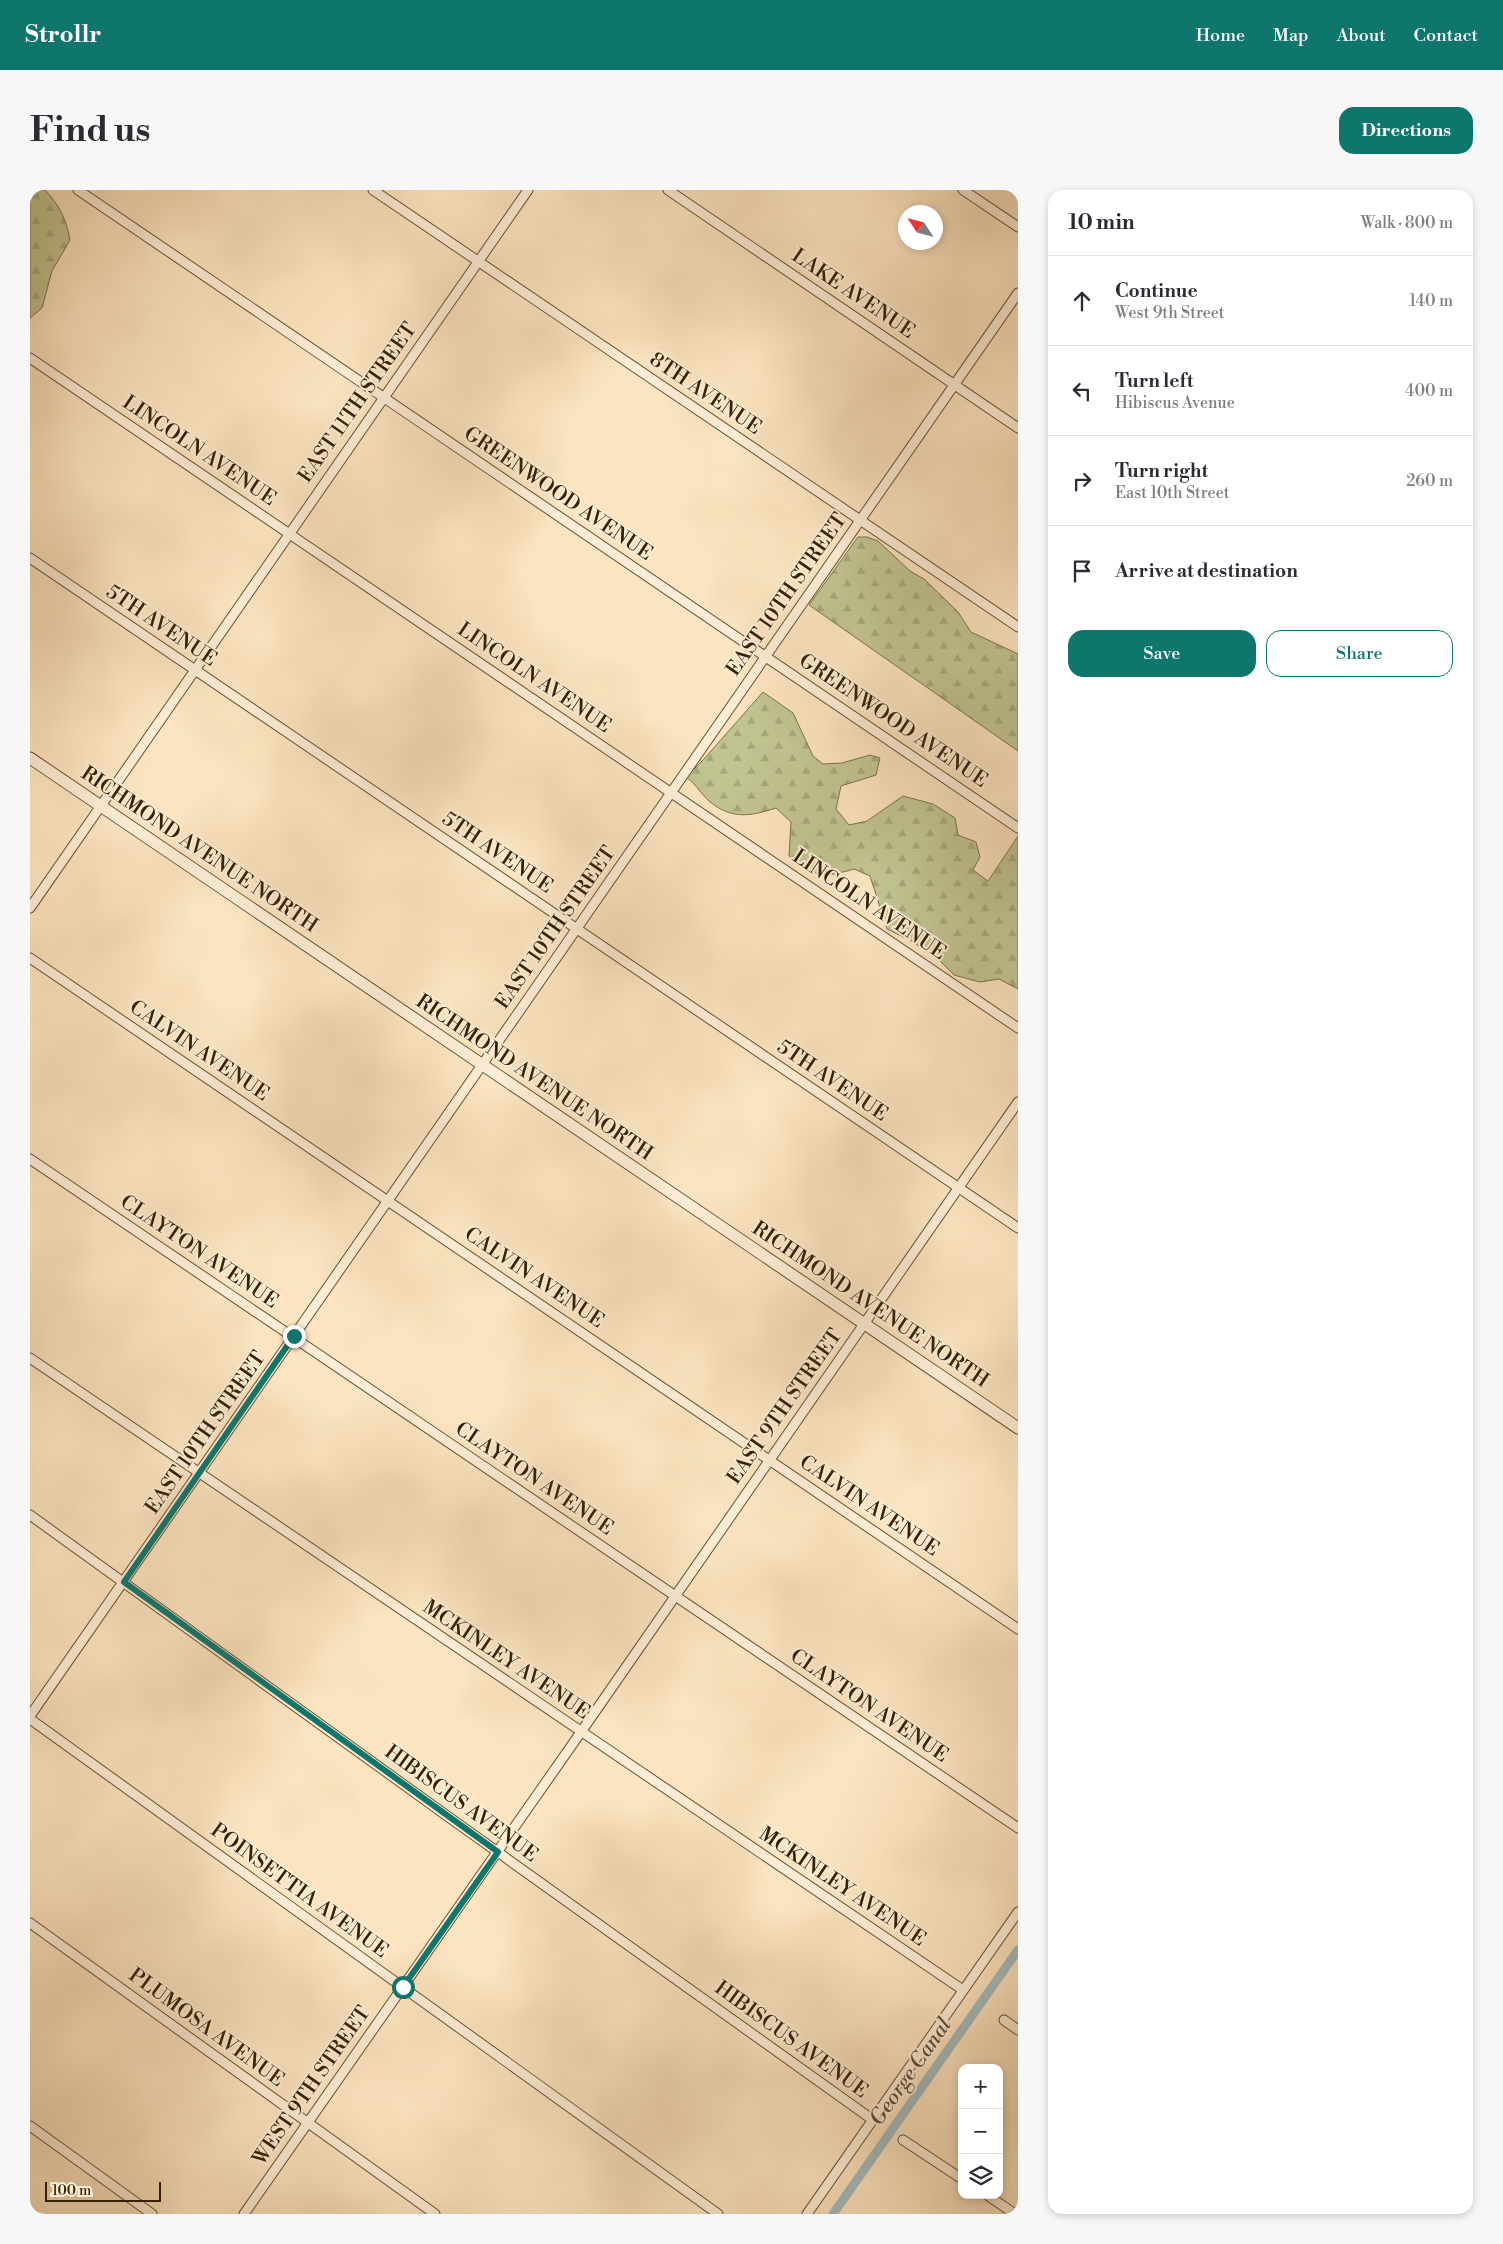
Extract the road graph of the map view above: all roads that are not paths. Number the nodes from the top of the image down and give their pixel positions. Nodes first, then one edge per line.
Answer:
1 (78, 190) edge
2 (373, 190) edge
3 (528, 190) edge
4 (668, 190) edge
5 (963, 190) edge
6 (1018, 227) edge
7 (478, 261) junction
8 (1018, 293) edge
9 (30, 358) edge
10 (954, 385) junction
11 (384, 398) junction
12 (1018, 428) edge
13 (860, 520) junction
14 (289, 534) junction
15 (30, 558) edge
16 (1018, 627) edge
17 (766, 656) junction
18 (195, 670) junction
19 (30, 758) edge
20 (671, 792) junction
21 (100, 806) junction
22 (1018, 828) edge
23 (30, 908) edge
24 (576, 929) junction
25 (30, 958) edge
26 (1018, 1028) edge
27 (482, 1065) junction
28 (1018, 1102) edge
29 (30, 1158) edge
30 (959, 1188) junction
31 (388, 1201) junction
32 (1018, 1228) edge
33 (865, 1324) junction
34 (294, 1336) junction
35 (30, 1358) edge
36 (1018, 1428) edge
37 (770, 1460) junction
38 (199, 1474) junction
39 (30, 1515) edge
40 (124, 1582) junction
41 (676, 1596) junction
42 (1018, 1629) edge
43 (30, 1717) edge
44 (582, 1732) junction
45 (1018, 1828) edge
46 (498, 1852) junction
47 (1018, 1912) edge
48 (30, 1923) edge
49 (403, 1987) junction
50 (963, 1990) junction
51 (1004, 2020) dead end
52 (1018, 2030) edge
53 (873, 2120) junction
54 (308, 2123) junction
55 (30, 2126) edge
56 (903, 2140) dead end
57 (958, 2176) edge
58 (992, 2199) edge
59 (152, 2214) edge
60 (244, 2214) edge
61 (435, 2214) edge
62 (718, 2214) edge
63 (807, 2214) edge
64 (1015, 2214) edge

1 - 11 street, GREENWOOD AVENUE
2 - 7 street, 8TH AVENUE
3 - 7 street, EAST 11TH STREET
4 - 10 street, LAKE AVENUE
5 - 6 street
7 - 11 street, EAST 11TH STREET
7 - 13 street, 8TH AVENUE
8 - 10 street, EAST 10TH STREET
9 - 14 street, LINCOLN AVENUE
10 - 12 street, LAKE AVENUE
10 - 13 street, EAST 10TH STREET
11 - 14 street, EAST 11TH STREET
11 - 17 street, GREENWOOD AVENUE
13 - 16 street, 8TH AVENUE
13 - 17 street, EAST 10TH STREET
14 - 18 street, EAST 11TH STREET
14 - 20 street, LINCOLN AVENUE
15 - 18 street, 5TH AVENUE
17 - 20 street, EAST 10TH STREET
17 - 22 street, GREENWOOD AVENUE
18 - 21 street, EAST 11TH STREET
18 - 24 street, 5TH AVENUE
19 - 21 street, RICHMOND AVENUE NORTH
20 - 24 street, EAST 10TH STREET
20 - 26 street, LINCOLN AVENUE
21 - 23 street, EAST 11TH STREET
21 - 27 street, RICHMOND AVENUE NORTH
24 - 27 street, EAST 10TH STREET
24 - 30 street, 5TH AVENUE
25 - 31 street, CALVIN AVENUE
27 - 31 street, EAST 10TH STREET
27 - 33 street, RICHMOND AVENUE NORTH
28 - 30 street, EAST 9TH STREET
29 - 34 street, CLAYTON AVENUE
30 - 32 street, 5TH AVENUE
30 - 33 street, EAST 9TH STREET
31 - 34 street, EAST 10TH STREET
31 - 37 street, CALVIN AVENUE
33 - 36 street, RICHMOND AVENUE NORTH
33 - 37 street, EAST 9TH STREET
34 - 38 street, EAST 10TH STREET
34 - 41 street, CLAYTON AVENUE
35 - 38 street, MCKINLEY AVENUE
37 - 41 street, EAST 9TH STREET
37 - 42 street, CALVIN AVENUE
38 - 40 street, EAST 10TH STREET
38 - 44 street, MCKINLEY AVENUE
39 - 40 street, HIBISCUS AVENUE
40 - 43 street, EAST 10TH STREET
40 - 46 street, HIBISCUS AVENUE
41 - 44 street, EAST 9TH STREET
41 - 45 street, CLAYTON AVENUE
43 - 49 street, POINSETTIA AVENUE
44 - 46 street, WEST 9TH STREET
44 - 50 street, MCKINLEY AVENUE
46 - 49 street, WEST 9TH STREET
46 - 53 street, HIBISCUS AVENUE
47 - 50 street
48 - 54 street, PLUMOSA AVENUE
49 - 54 street, WEST 9TH STREET
49 - 62 street, POINSETTIA AVENUE
50 - 53 street
51 - 52 street
53 - 63 street
54 - 60 street, WEST 9TH STREET
54 - 61 street, PLUMOSA AVENUE
55 - 59 street
56 - 57 street
58 - 64 street

